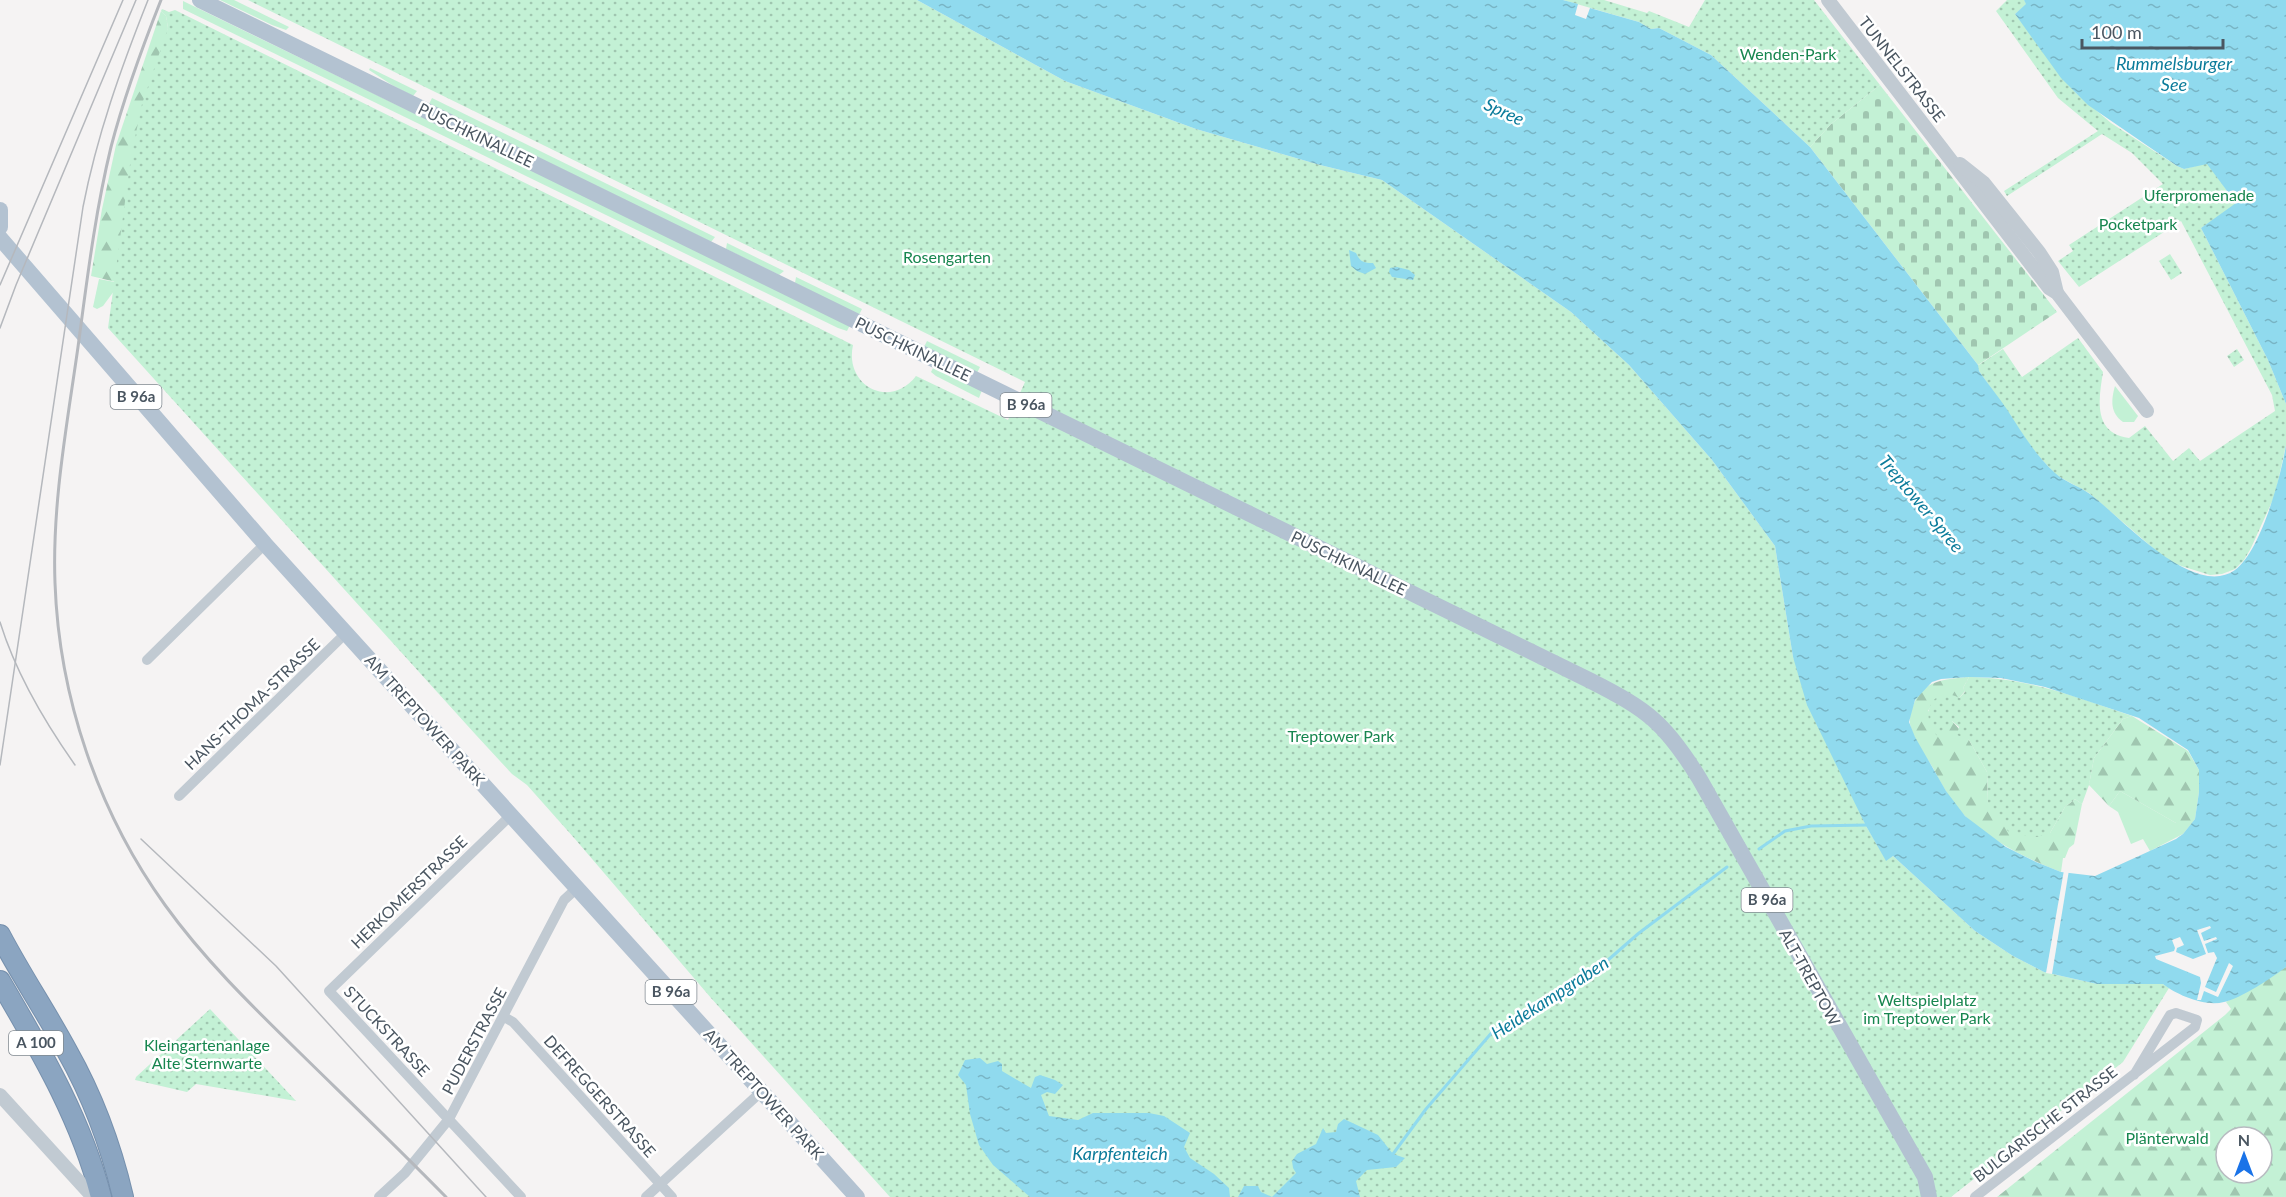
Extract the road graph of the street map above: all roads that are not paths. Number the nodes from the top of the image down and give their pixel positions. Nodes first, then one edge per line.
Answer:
1 (200, 0) edge
2 (1828, 0) edge
3 (0, 210) edge
4 (0, 227) edge
5 (0, 238) edge
6 (2147, 411) dead end
7 (265, 544) junction
8 (346, 633) junction
9 (147, 660) dead end
10 (1625, 699) joint
11 (179, 796) dead end
12 (511, 815) junction
13 (577, 888) junction
14 (0, 935) edge
15 (0, 981) edge
16 (329, 991) joint
17 (504, 1017) junction
18 (2134, 1075) junction
19 (761, 1092) junction
20 (0, 1095) edge
21 (449, 1119) junction
22 (1924, 1177) junction
23 (660, 1184) junction
24 (93, 1194) edge
25 (123, 1197) edge
26 (379, 1197) edge
27 (521, 1197) edge
28 (646, 1197) edge
29 (672, 1197) edge
30 (857, 1197) edge
31 (1929, 1197) edge
32 (1937, 1197) edge
33 (1975, 1197) edge

1 - 10 main road, PUSCHKINALLEE / B 96a
2 - 6 street, TUNNELSTRASSE
3 - 4 main road
5 - 7 main road, AM TREPTOWER PARK / B 96a
7 - 8 main road, AM TREPTOWER PARK / B 96a
7 - 9 street
8 - 11 street, HANS-THOMA-STRASSE
8 - 12 main road, AM TREPTOWER PARK / B 96a
10 - 22 main road, ALT-TREPTOW / B 96a
12 - 13 main road, AM TREPTOWER PARK / B 96a
12 - 16 street, HERKOMERSTRASSE
13 - 17 street, PUDERSTRASSE
13 - 19 main road, AM TREPTOWER PARK / B 96a
14 - 25 highway, A 100
15 - 24 highway, A 100
16 - 21 street, STUCKSTRASSE
17 - 21 street, PUDERSTRASSE
17 - 23 street, DEFREGGERSTRASSE
18 - 18 street, BULGARISCHE STRASSE
18 - 33 street, BULGARISCHE STRASSE
19 - 23 street
19 - 30 main road, AM TREPTOWER PARK / B 96a
20 - 24 street
21 - 26 street, PUDERSTRASSE
21 - 27 street, STUCKSTRASSE
22 - 31 main road, ALT-TREPTOW / B 96a
22 - 32 street, ALT-TREPTOW
23 - 28 street
23 - 29 street, DEFREGGERSTRASSE

